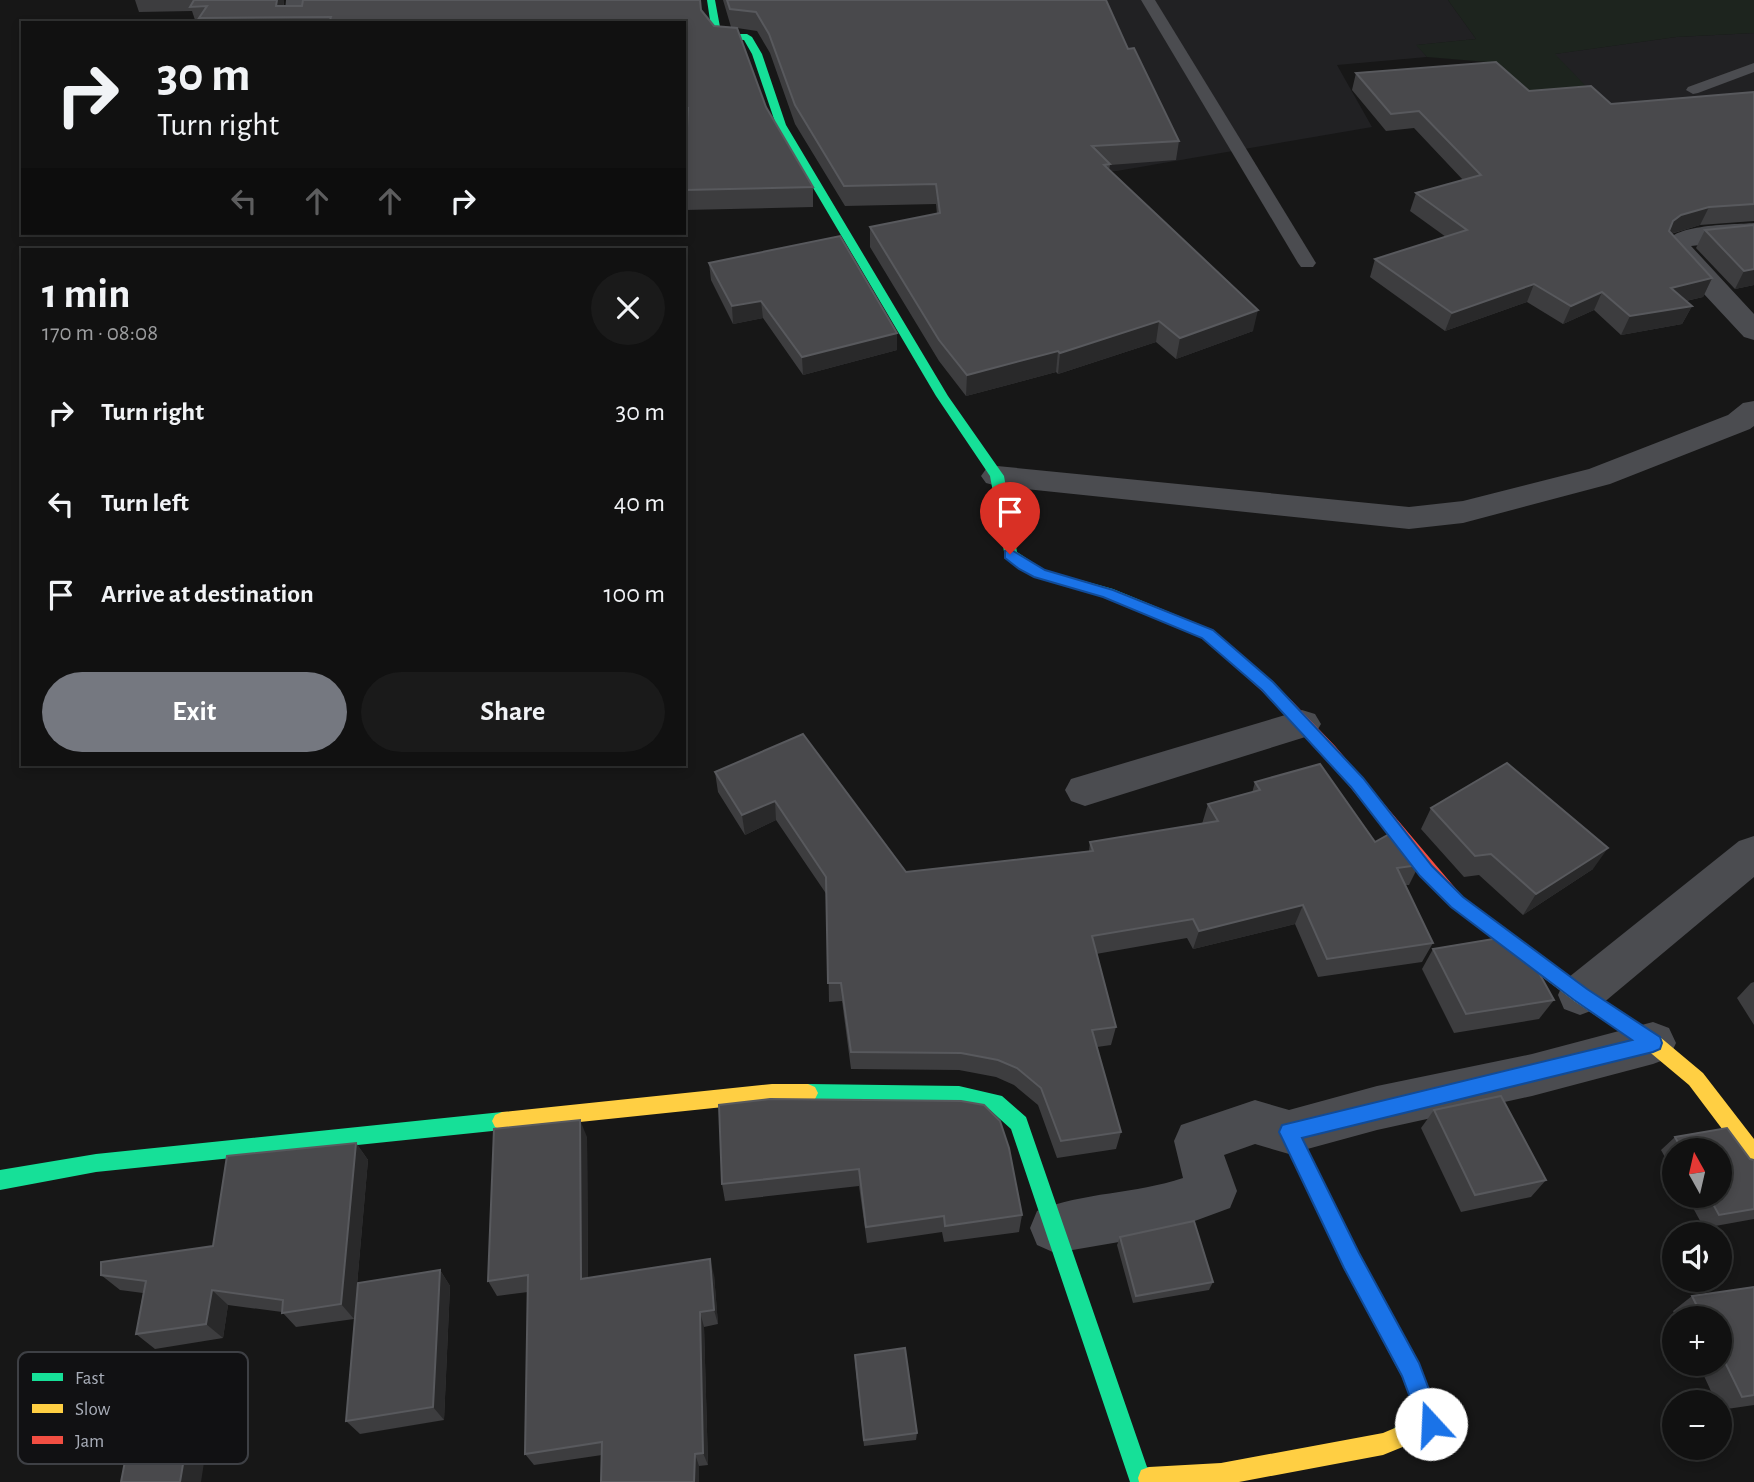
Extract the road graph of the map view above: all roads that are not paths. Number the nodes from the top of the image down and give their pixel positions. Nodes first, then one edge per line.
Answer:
1 (297, 0) edge
2 (711, 0) edge
3 (1149, 0) edge
4 (295, 21) edge
5 (1754, 67) edge
6 (1693, 90) dead end
7 (1754, 231) edge
8 (1307, 263) dead end
9 (1754, 331) edge
10 (1749, 421) edge
11 (997, 476) junction
12 (1302, 724) junction
13 (1085, 790) dead end
14 (1754, 853) edge
15 (1580, 995) junction
16 (1653, 1043) junction
17 (1289, 1132) junction
18 (1754, 1155) edge
19 (0, 1180) edge
20 (1055, 1228) junction

1 - 4 street
2 - 11 street
3 - 8 lane
5 - 6 lane
7 - 9 street
10 - 11 street
11 - 12 street
12 - 13 street
12 - 15 street
14 - 15 street
15 - 16 street
16 - 17 street
16 - 18 street
17 - 20 street
17 - 20 street
19 - 20 street

